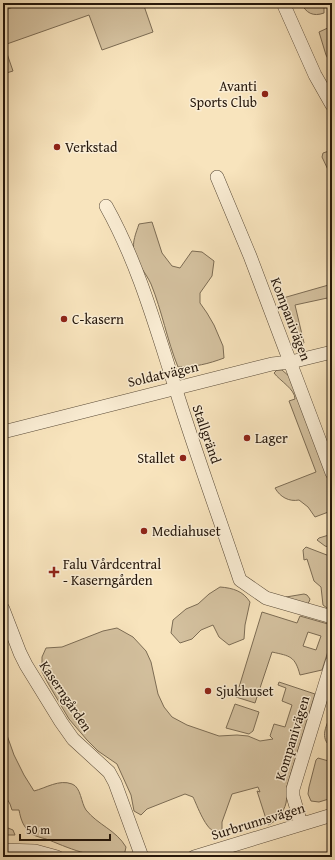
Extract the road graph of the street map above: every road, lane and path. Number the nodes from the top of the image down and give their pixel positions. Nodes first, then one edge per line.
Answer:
1 (283, 3) edge
2 (332, 105) edge
3 (217, 177) dead end
4 (106, 206) dead end
5 (332, 352) edge
6 (291, 362) junction
7 (175, 389) junction
8 (3, 432) edge
9 (332, 473) edge
10 (3, 609) edge
11 (332, 617) edge
12 (332, 662) edge
13 (332, 815) edge
14 (301, 824) junction
15 (10, 852) edge
16 (57, 857) edge
17 (142, 857) edge
18 (194, 857) edge

1 - 2 street
3 - 6 street, Kompanivägen
4 - 7 street, Stallgränd
5 - 6 street, Soldatvägen
6 - 7 street, Soldatvägen
6 - 9 street, Kompanivägen
7 - 8 street, Soldatvägen
7 - 11 street, Stallgränd
10 - 17 street, Kaserngården
12 - 14 street, Kompanivägen
13 - 14 street, Surbrunnsvägen
14 - 18 street, Surbrunnsvägen
15 - 16 street

